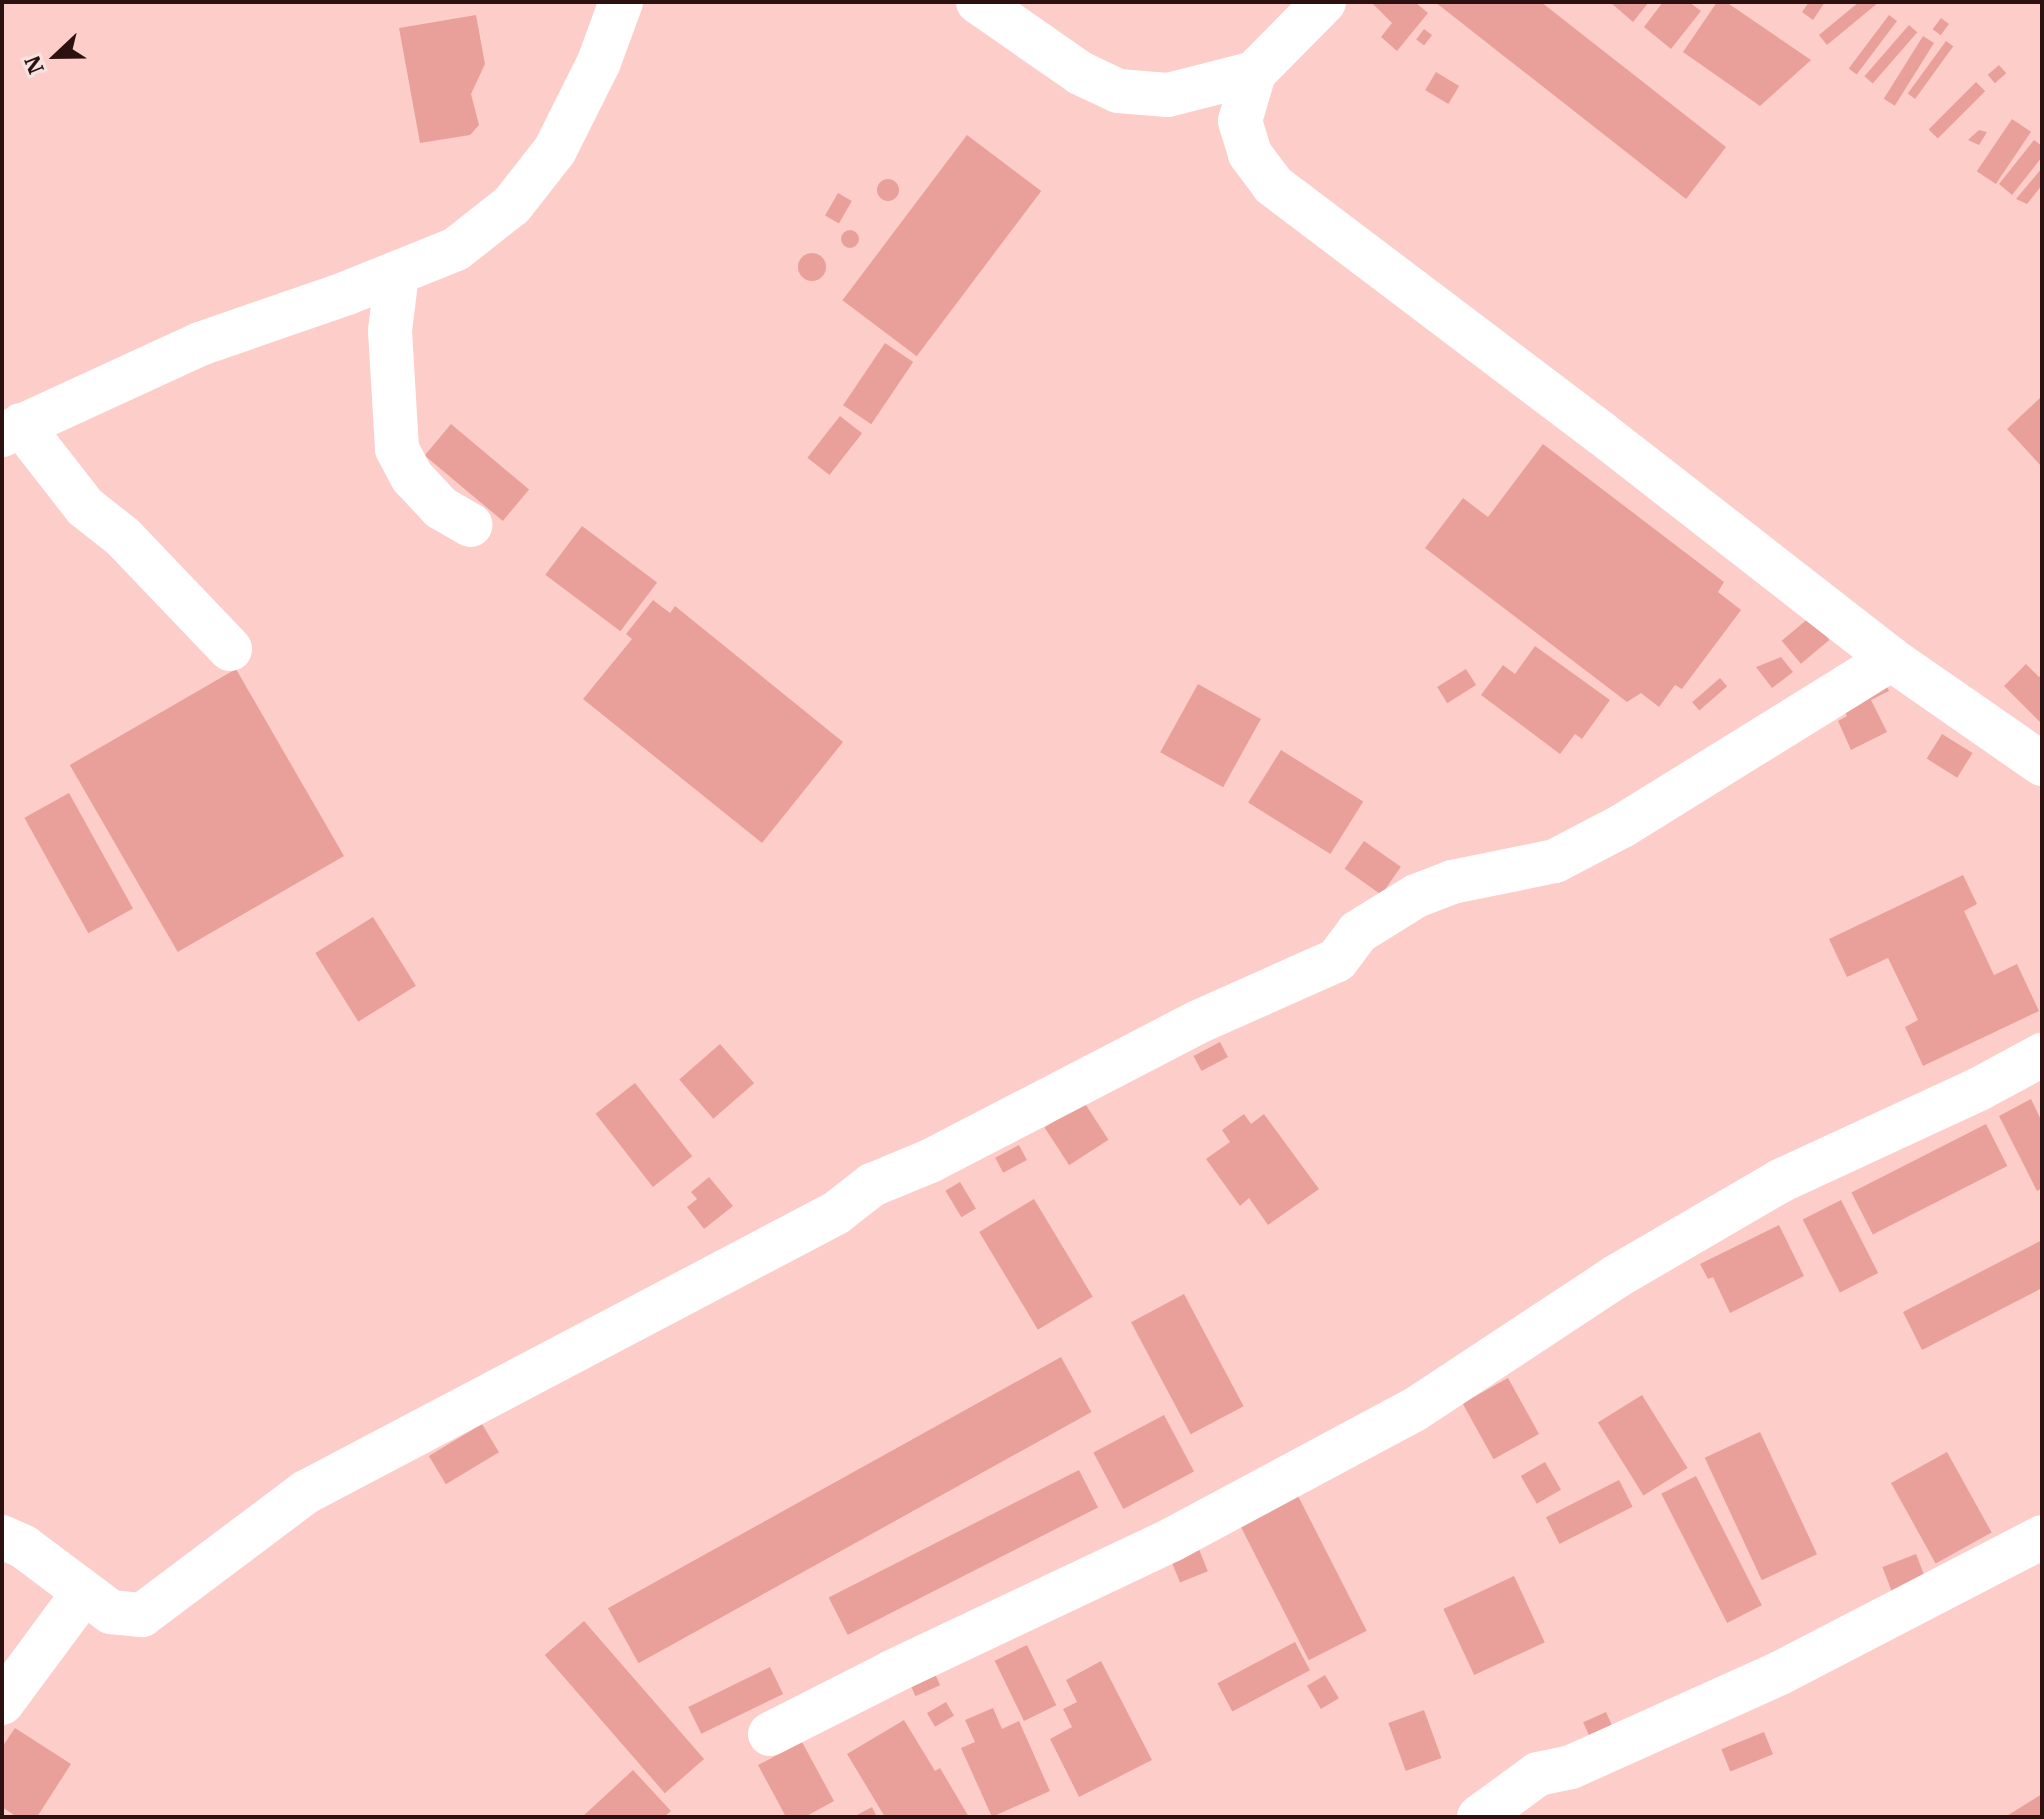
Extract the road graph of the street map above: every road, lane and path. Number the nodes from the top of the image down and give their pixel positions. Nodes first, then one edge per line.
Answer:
1 (621, 2) edge
2 (978, 2) edge
3 (1324, 2) edge
4 (1254, 73) junction
5 (397, 273) junction
6 (12, 430) edge
7 (470, 525) dead end
8 (230, 649) dead end
9 (1891, 659) junction
10 (2042, 764) edge
11 (2042, 1055) edge
12 (2, 1537) edge
13 (2042, 1537) edge
14 (84, 1592) junction
15 (2, 1703) edge
16 (770, 1734) dead end
17 (1479, 1817) edge

1 - 5 street
2 - 4 street
3 - 4 street
4 - 9 street
5 - 6 street
5 - 7 street
6 - 8 street
9 - 10 street
9 - 14 street
11 - 16 street
12 - 14 street
13 - 17 street
14 - 15 street

